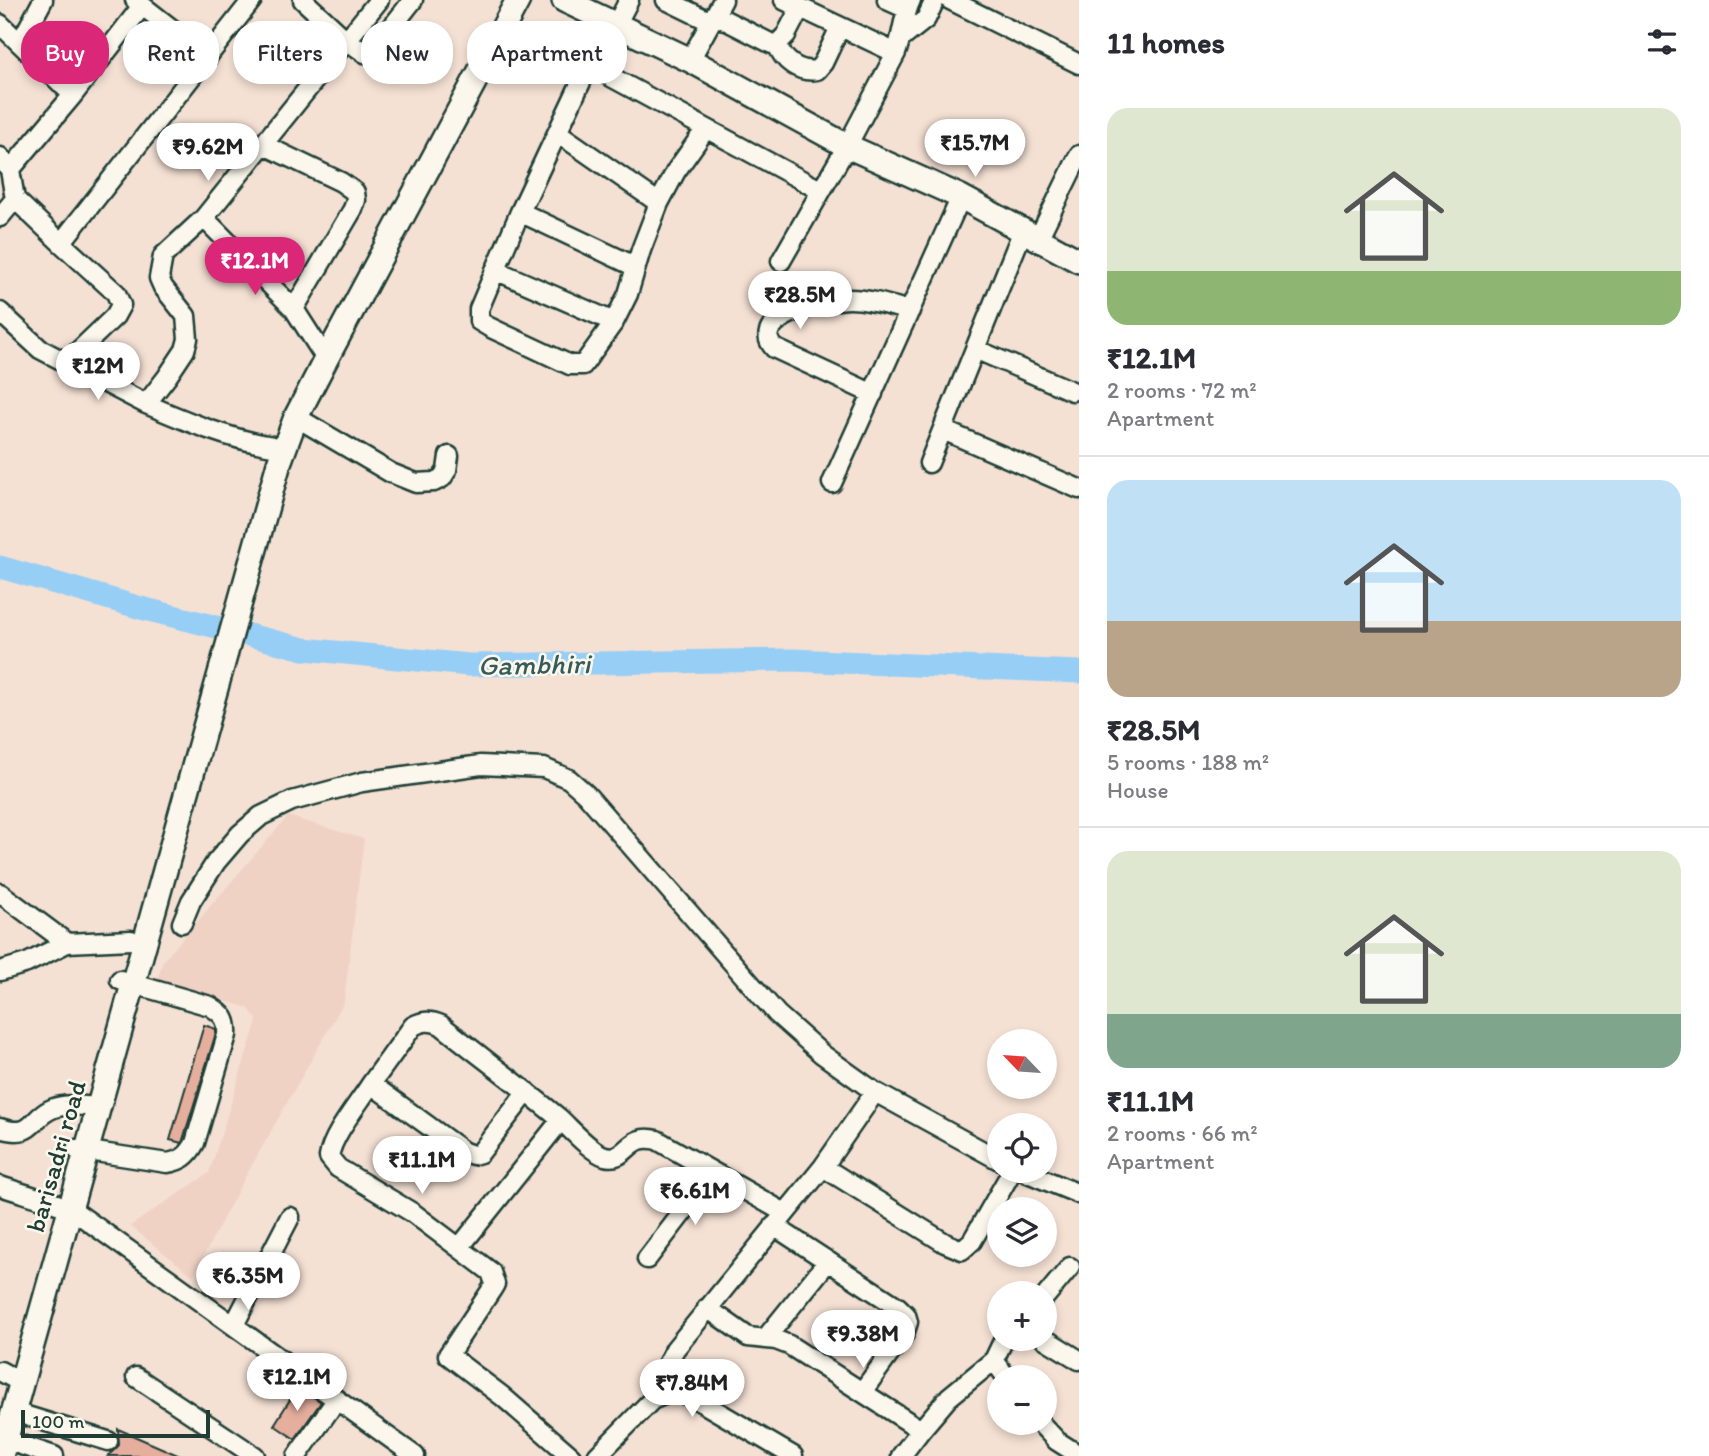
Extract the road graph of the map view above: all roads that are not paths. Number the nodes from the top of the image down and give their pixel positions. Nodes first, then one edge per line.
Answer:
1 (43, 0) edge
2 (252, 0) edge
3 (303, 0) edge
4 (379, 0) edge
5 (413, 0) edge
6 (518, 0) edge
7 (629, 0) edge
8 (666, 0) edge
9 (887, 0) edge
10 (935, 0) edge
11 (950, 0) edge
12 (570, 1) edge
13 (790, 2) edge
14 (139, 3) edge
15 (909, 4) edge
16 (717, 12) edge
17 (162, 21) edge
18 (326, 21) edge
19 (608, 21) edge
20 (613, 21) edge
21 (0, 24) edge
22 (839, 27) junction
23 (627, 30) edge
24 (347, 39) edge
25 (347, 41) edge
26 (20, 43) junction
27 (219, 43) edge
28 (777, 44) junction
29 (899, 45) junction
30 (690, 60) junction
31 (1079, 64) edge
32 (187, 84) edge
33 (312, 84) edge
34 (580, 84) edge
35 (623, 84) edge
36 (73, 95) junction
37 (705, 130) junction
38 (558, 133) junction
39 (264, 145) junction
40 (847, 146) junction
41 (1079, 155) edge
42 (5, 163) edge
43 (820, 190) junction
44 (961, 197) junction
45 (15, 199) junction
46 (659, 203) junction
47 (520, 212) junction
48 (0, 217) edge
49 (204, 218) junction
50 (1031, 235) junction
51 (61, 243) junction
52 (781, 261) dead end
53 (1079, 261) edge
54 (636, 267) junction
55 (495, 270) junction
56 (294, 309) junction
57 (910, 311) junction
58 (0, 312) edge
59 (614, 322) junction
60 (975, 349) junction
61 (326, 359) junction
62 (66, 363) junction
63 (1072, 391) dead end
64 (873, 394) junction
65 (146, 404) junction
66 (299, 412) junction
67 (943, 430) junction
68 (273, 446) junction
69 (449, 456) dead end
70 (929, 463) dead end
71 (832, 483) dead end
72 (1079, 489) edge
73 (0, 893) edge
74 (145, 913) junction
75 (182, 923) dead end
76 (131, 940) junction
77 (67, 943) junction
78 (0, 971) edge
79 (127, 981) junction
80 (371, 1084) junction
81 (875, 1091) junction
82 (527, 1092) junction
83 (93, 1107) junction
84 (561, 1120) junction
85 (0, 1128) edge
86 (81, 1150) junction
87 (987, 1153) edge
88 (823, 1167) junction
89 (713, 1173) junction
90 (1005, 1183) edge
91 (1052, 1183) edge
92 (0, 1186) edge
93 (1079, 1194) edge
94 (66, 1206) junction
95 (290, 1217) dead end
96 (780, 1220) junction
97 (459, 1248) junction
98 (647, 1258) dead end
99 (828, 1261) junction
100 (1076, 1264) edge
101 (1057, 1284) edge
102 (707, 1308) junction
103 (234, 1325) junction
104 (765, 1339) junction
105 (1057, 1346) edge
106 (998, 1351) edge
107 (994, 1360) junction
108 (1079, 1360) edge
109 (998, 1365) edge
110 (6, 1375) edge
111 (136, 1377) dead end
112 (862, 1392) junction
113 (663, 1394) junction
114 (337, 1399) junction
115 (921, 1430) junction
116 (5, 1431) edge
117 (1051, 1435) edge
118 (108, 1441) dead end
119 (394, 1450) edge
120 (1079, 1455) edge
121 (54, 1456) edge
122 (256, 1456) edge
123 (297, 1456) edge
124 (415, 1456) edge
125 (571, 1456) edge
126 (597, 1456) edge
127 (793, 1456) edge
128 (901, 1456) edge

1 - 26 street
2 - 27 street
3 - 18 street
4 - 24 street
5 - 25 street
6 - 61 main road
7 - 20 street
8 - 16 street
9 - 15 street
10 - 29 street
11 - 31 street
12 - 19 main road
13 - 22 street
13 - 28 street
14 - 17 street
14 - 36 street
15 - 29 street
16 - 28 street
16 - 30 street
21 - 26 street
22 - 28 street
22 - 29 street
23 - 30 main road
26 - 36 street
29 - 40 street
30 - 40 main road
32 - 51 street
33 - 39 street
34 - 38 street
35 - 37 street
36 - 42 street
37 - 43 street
37 - 46 street
38 - 46 street
38 - 47 street
39 - 49 street
39 - 56 street
40 - 43 street
40 - 44 main road
41 - 50 street
42 - 45 street
43 - 52 street
44 - 50 main road
44 - 57 street
45 - 48 street
45 - 51 street
46 - 54 street
47 - 54 street
47 - 55 street
49 - 56 street
49 - 65 street
50 - 53 main road
50 - 60 street
51 - 62 street
54 - 59 street
55 - 59 street
55 - 59 street
56 - 61 street
57 - 64 street
57 - 64 street
58 - 62 street
60 - 63 street
60 - 67 street
61 - 66 main road
62 - 65 street
64 - 71 street
65 - 68 street
66 - 68 main road
66 - 69 street
66 - 74 main road
67 - 70 street
67 - 72 street
68 - 74 main road
73 - 77 street
74 - 76 main road, barisadri road
74 - 79 main road, barisadri road
75 - 81 street
76 - 77 street
76 - 79 main road, barisadri road
77 - 78 street
79 - 83 main road, barisadri road
79 - 86 street
80 - 82 street
80 - 82 street
80 - 97 street
81 - 87 street
81 - 88 street
82 - 84 street
83 - 85 street
83 - 86 main road, barisadri road
84 - 89 street
84 - 97 street
86 - 94 main road, barisadri road
88 - 90 street
88 - 96 street
89 - 96 street
89 - 98 street
91 - 93 street
92 - 94 street
94 - 103 street
94 - 110 main road, barisadri road
94 - 116 main road, barisadri road
95 - 103 street
96 - 99 street
96 - 102 street
97 - 125 street
99 - 104 street
99 - 112 street
100 - 101 street
102 - 104 street
102 - 113 street
103 - 114 street
104 - 112 street
105 - 108 street
106 - 107 street
107 - 109 street
107 - 115 street
110 - 116 main road, barisadri road
111 - 122 street
112 - 115 street
113 - 126 street
113 - 127 street
114 - 119 street
114 - 123 street
115 - 128 street
116 - 118 street
116 - 121 street
117 - 120 street
119 - 124 street

